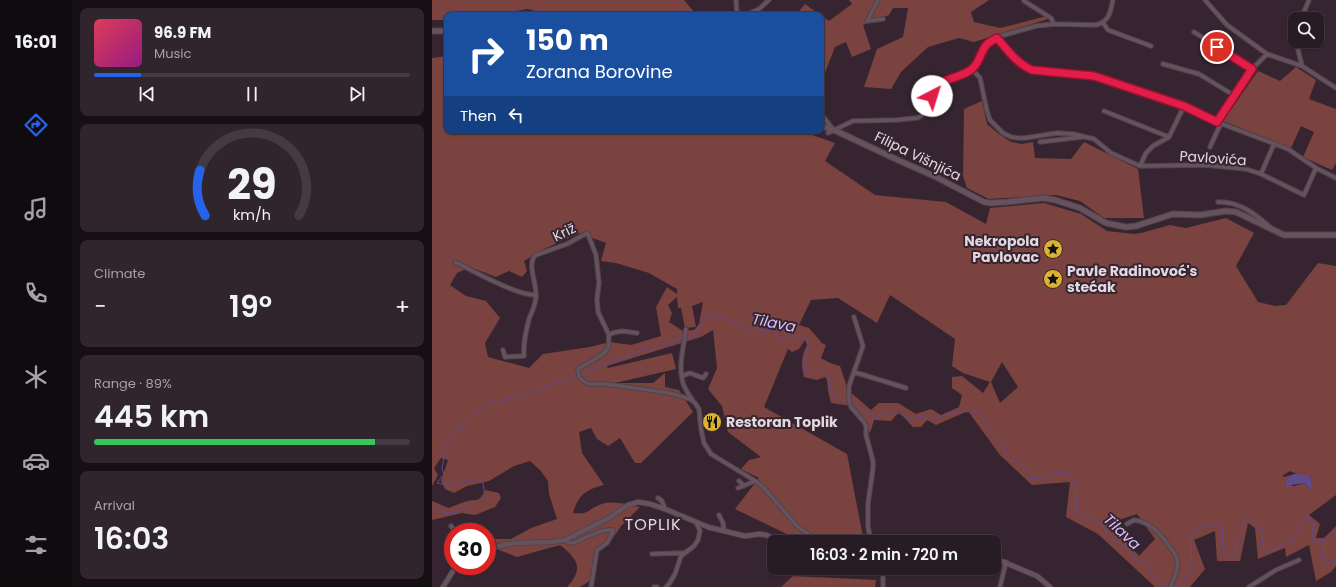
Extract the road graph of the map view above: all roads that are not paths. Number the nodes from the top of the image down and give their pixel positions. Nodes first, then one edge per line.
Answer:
1 (736, 0) edge
2 (769, 0) edge
3 (878, 0) edge
4 (1113, 0) edge
5 (1205, 0) edge
6 (1309, 0) edge
7 (1024, 1) dead end
8 (737, 12) edge
9 (752, 12) edge
10 (1304, 12) edge
11 (883, 19) dead end
12 (1103, 23) junction
13 (1054, 24) junction
14 (444, 31) edge
15 (432, 32) edge
16 (1194, 32) dead end
17 (997, 38) junction
18 (1151, 46) dead end
19 (1298, 48) edge
20 (1267, 54) junction
21 (1164, 64) dead end
22 (1302, 66) junction
23 (972, 69) junction
24 (1252, 69) junction
25 (1336, 88) edge
26 (1235, 96) junction
27 (1184, 106) junction
28 (1104, 111) dead end
29 (824, 118) edge
30 (1219, 123) junction
31 (824, 127) edge
32 (834, 130) junction
33 (828, 133) dead end
34 (1085, 137) junction
35 (1169, 137) junction
36 (1040, 142) dead end
37 (1274, 144) junction
38 (1210, 147) dead end
39 (1140, 166) junction
40 (1316, 168) junction
41 (1261, 174) junction
42 (1336, 178) edge
43 (1218, 202) dead end
44 (1276, 231) junction
45 (1336, 235) edge
46 (456, 262) dead end
47 (536, 295) junction
48 (854, 317) dead end
49 (686, 329) dead end
50 (637, 333) dead end
51 (609, 335) junction
52 (503, 350) dead end
53 (854, 372) junction
54 (706, 374) dead end
55 (682, 376) junction
56 (906, 388) dead end
57 (695, 403) junction
58 (739, 481) dead end
59 (755, 481) junction
60 (744, 486) junction
61 (738, 488) dead end
62 (658, 498) dead end
63 (664, 509) junction
64 (719, 515) dead end
65 (696, 522) junction
66 (1127, 524) dead end
67 (724, 531) junction
68 (767, 535) edge
69 (810, 535) edge
70 (870, 535) edge
71 (565, 540) junction
72 (496, 547) edge
73 (683, 553) junction
74 (652, 554) dead end
75 (1001, 560) edge
76 (1299, 560) dead end
77 (1006, 562) junction
78 (450, 575) edge
79 (883, 575) edge
80 (1171, 586) edge
81 (443, 587) edge
82 (590, 587) edge
83 (666, 587) edge
84 (883, 587) edge
85 (1000, 587) edge
86 (1050, 587) edge
87 (1249, 587) edge

1 - 8 street
2 - 9 street
3 - 11 street
4 - 12 street
5 - 20 street
6 - 10 street
7 - 13 street
12 - 13 street
12 - 18 street
13 - 17 street
14 - 15 main road
16 - 24 street
17 - 23 street
17 - 27 street
19 - 22 street
20 - 22 street
20 - 24 street
21 - 26 street
22 - 25 street
23 - 32 street, Filipa Višnjića
23 - 34 street, Pavlovića
24 - 26 street
26 - 30 street
27 - 30 street
27 - 35 street
28 - 35 street
29 - 32 street
30 - 37 street
30 - 38 street
31 - 32 main road
32 - 33 street, Filipa Višnjića
32 - 44 main road, Filipa Višnjića
34 - 36 street
34 - 39 street, Pavlovića
35 - 39 street
37 - 40 street
37 - 41 street
39 - 41 street, Pavlovića
40 - 41 street, Pavlovića
40 - 42 street
43 - 44 street
44 - 45 main road
46 - 47 street
47 - 51 street, Križ
47 - 52 street, Križ
48 - 53 street
49 - 55 street
50 - 51 street
51 - 57 street
53 - 56 street
53 - 70 street
54 - 55 street
55 - 57 street
57 - 59 street
58 - 60 street
59 - 60 street
59 - 69 street
60 - 61 street
62 - 63 street
63 - 65 street
63 - 71 street
64 - 67 street
65 - 67 street
65 - 73 street
66 - 80 street
67 - 68 street
71 - 72 street
71 - 82 street
73 - 74 street
73 - 83 street
75 - 77 street
76 - 87 street
77 - 85 street
77 - 86 street
78 - 81 street
79 - 84 street

